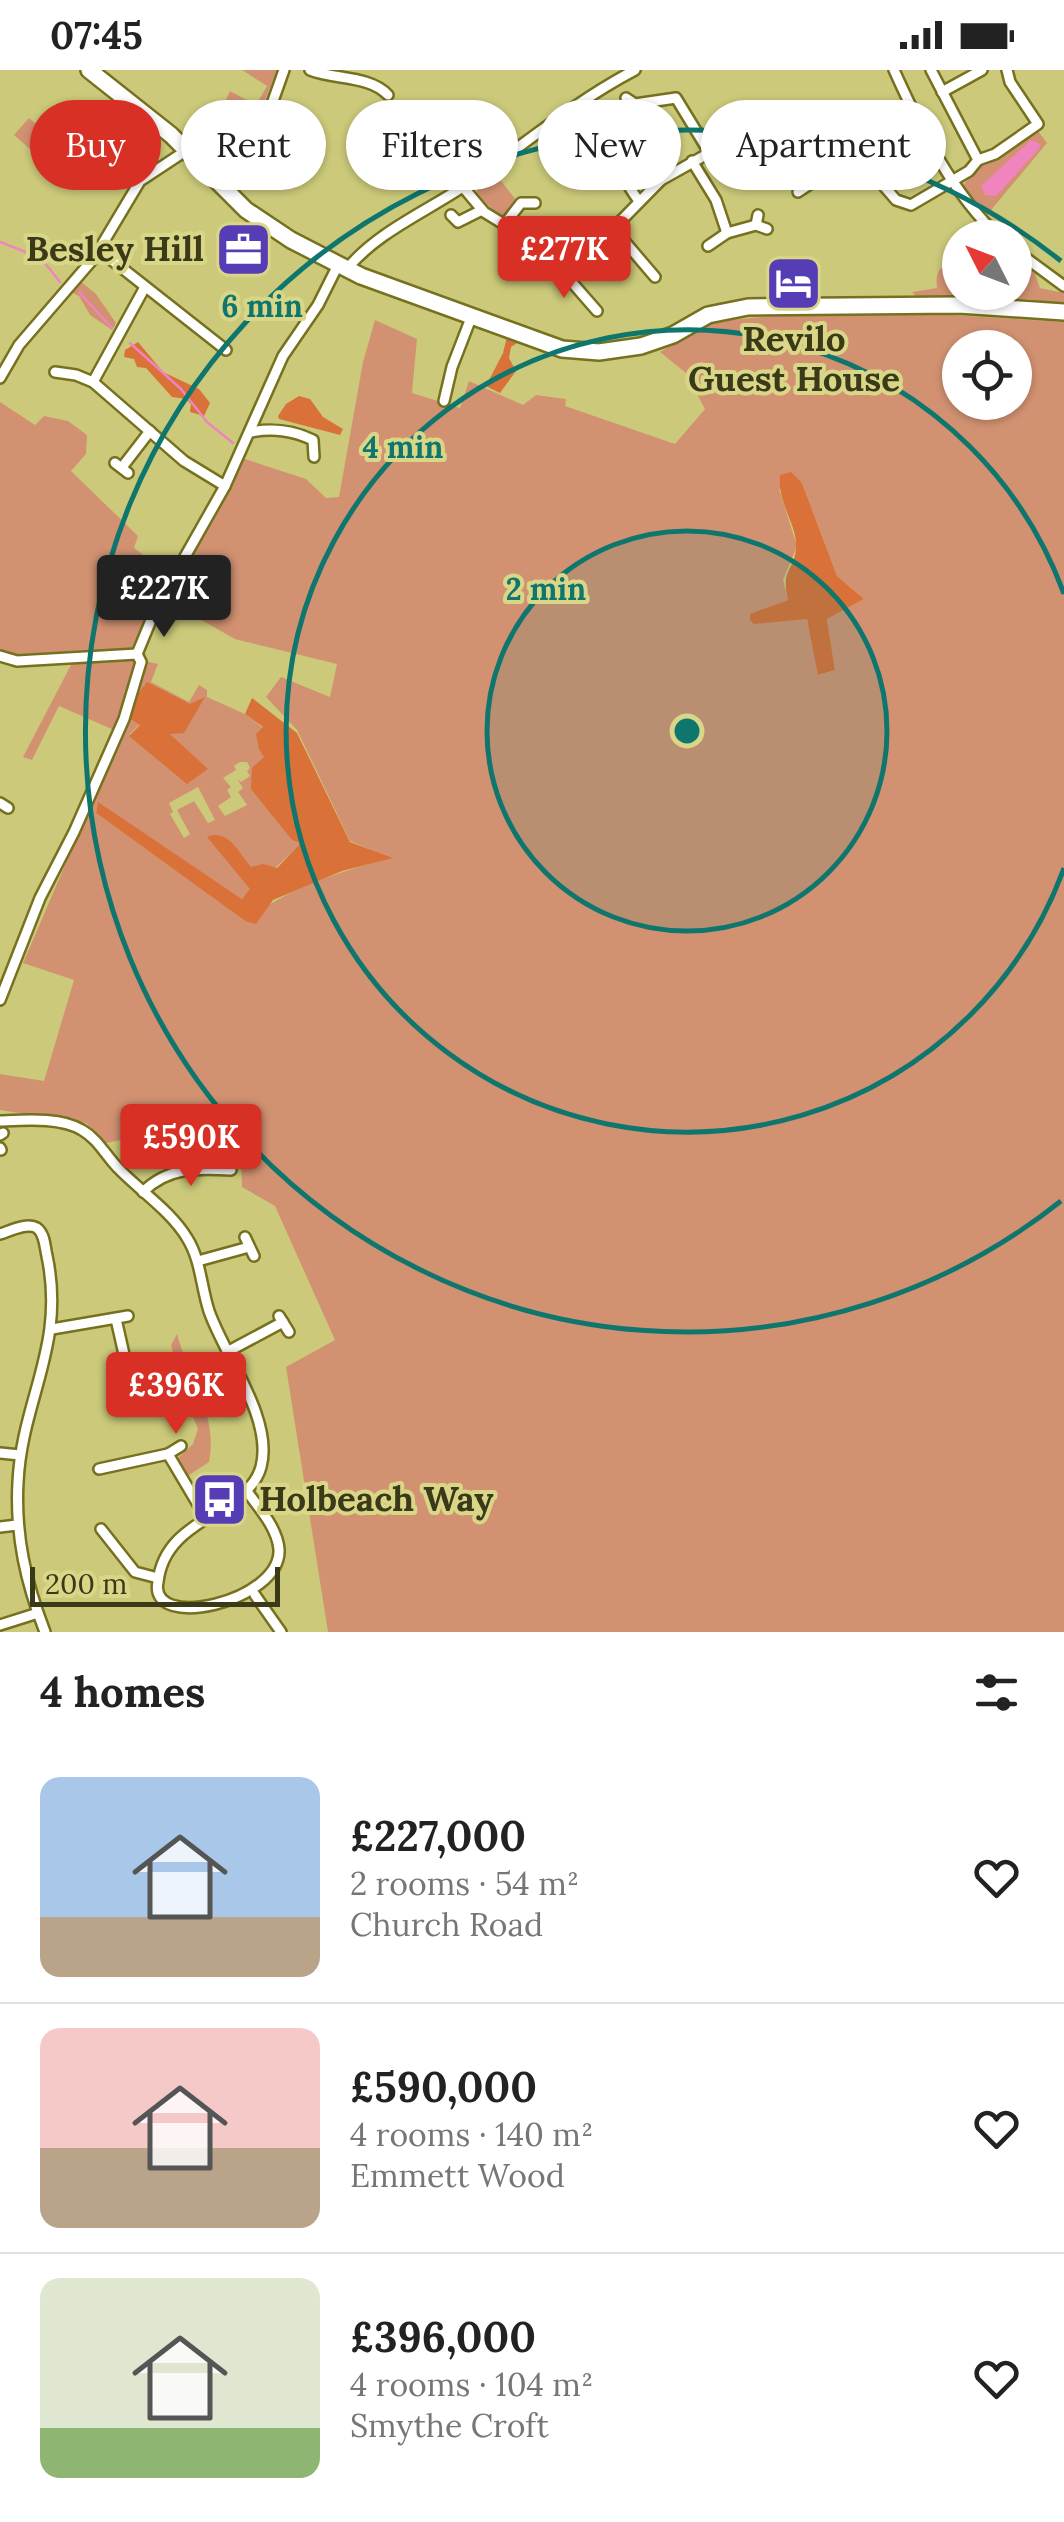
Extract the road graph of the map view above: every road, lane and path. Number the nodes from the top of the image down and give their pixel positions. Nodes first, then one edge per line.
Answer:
1 (284, 70) edge
2 (310, 70) edge
3 (634, 70) edge
4 (894, 70) edge
5 (930, 70) edge
6 (982, 70) edge
7 (1007, 70) edge
8 (101, 74) edge
9 (680, 88) dead end
10 (942, 92) junction
11 (388, 95) dead end
12 (273, 100) edge
13 (679, 100) edge
14 (681, 104) edge
15 (701, 138) edge
16 (181, 145) edge
17 (518, 146) edge
18 (181, 154) edge
19 (701, 156) edge
20 (978, 160) junction
21 (692, 161) junction
22 (952, 180) junction
23 (946, 184) edge
24 (225, 190) edge
25 (457, 190) edge
26 (466, 190) edge
27 (631, 190) edge
28 (801, 190) edge
29 (887, 190) edge
30 (936, 190) edge
31 (798, 192) dead end
32 (639, 201) junction
33 (535, 202) dead end
34 (482, 210) junction
35 (982, 220) edge
36 (455, 222) dead end
37 (504, 226) junction
38 (767, 229) dead end
39 (610, 232) junction
40 (727, 233) junction
41 (708, 246) dead end
42 (100, 250) junction
43 (1032, 262) edge
44 (342, 267) junction
45 (560, 267) junction
46 (655, 277) dead end
47 (1064, 286) edge
48 (145, 287) junction
49 (598, 307) dead end
50 (1064, 312) edge
51 (470, 318) junction
52 (226, 350) dead end
53 (54, 372) dead end
54 (0, 378) edge
55 (93, 382) junction
56 (444, 401) dead end
57 (150, 431) junction
58 (250, 432) junction
59 (314, 458) dead end
60 (122, 467) dead end
61 (225, 486) junction
62 (136, 654) junction
63 (0, 656) edge
64 (0, 1000) edge
65 (0, 1121) edge
66 (223, 1157) dead end
67 (143, 1192) junction
68 (0, 1234) edge
69 (250, 1247) dead end
70 (198, 1261) junction
71 (128, 1316) dead end
72 (116, 1319) junction
73 (52, 1329) junction
74 (289, 1332) dead end
75 (227, 1352) junction
76 (128, 1372) junction
77 (142, 1381) dead end
78 (118, 1387) dead end
79 (181, 1446) dead end
80 (0, 1453) edge
81 (168, 1454) junction
82 (20, 1455) junction
83 (112, 1481) dead end
84 (246, 1490) junction
85 (206, 1518) junction
86 (17, 1525) junction
87 (0, 1527) edge
88 (117, 1530) dead end
89 (158, 1578) junction
90 (254, 1594) junction
91 (161, 1612) dead end
92 (230, 1612) dead end
93 (38, 1613) junction
94 (0, 1625) edge
95 (45, 1632) edge
96 (281, 1632) edge

1 - 12 street
2 - 11 street
3 - 17 street
4 - 22 street
5 - 10 street
6 - 10 street
7 - 20 street
8 - 16 highway
9 - 13 street
10 - 20 street
14 - 15 street
18 - 42 street
19 - 21 street
20 - 22 street
21 - 32 street
21 - 40 street
22 - 23 street
22 - 35 street
24 - 44 highway
25 - 44 street
26 - 34 street
27 - 32 street
28 - 31 street
29 - 30 street
32 - 39 street
33 - 37 street
34 - 36 street
34 - 37 street
37 - 45 street
38 - 40 street
39 - 45 street
39 - 46 street
40 - 41 street
42 - 48 street
42 - 54 street
43 - 47 street
44 - 51 highway
44 - 58 street
45 - 49 street
48 - 52 street
48 - 55 street
50 - 51 highway
51 - 56 street
53 - 55 street
55 - 57 street
57 - 60 street
57 - 61 street
58 - 59 street
58 - 61 street
61 - 62 street
62 - 63 street
62 - 64 street
65 - 67 street
66 - 67 street
67 - 70 street
68 - 73 street
69 - 70 street
70 - 75 street
71 - 72 street
72 - 73 street
72 - 76 street
73 - 82 street
74 - 75 street
75 - 84 street
76 - 77 street
76 - 78 street
79 - 81 street
80 - 82 street
81 - 83 street
81 - 85 street
82 - 86 street
84 - 85 street
84 - 90 street
85 - 89 street
86 - 87 street
86 - 93 street
88 - 89 street
89 - 91 street
90 - 92 street
90 - 96 street
93 - 94 street
93 - 95 street

